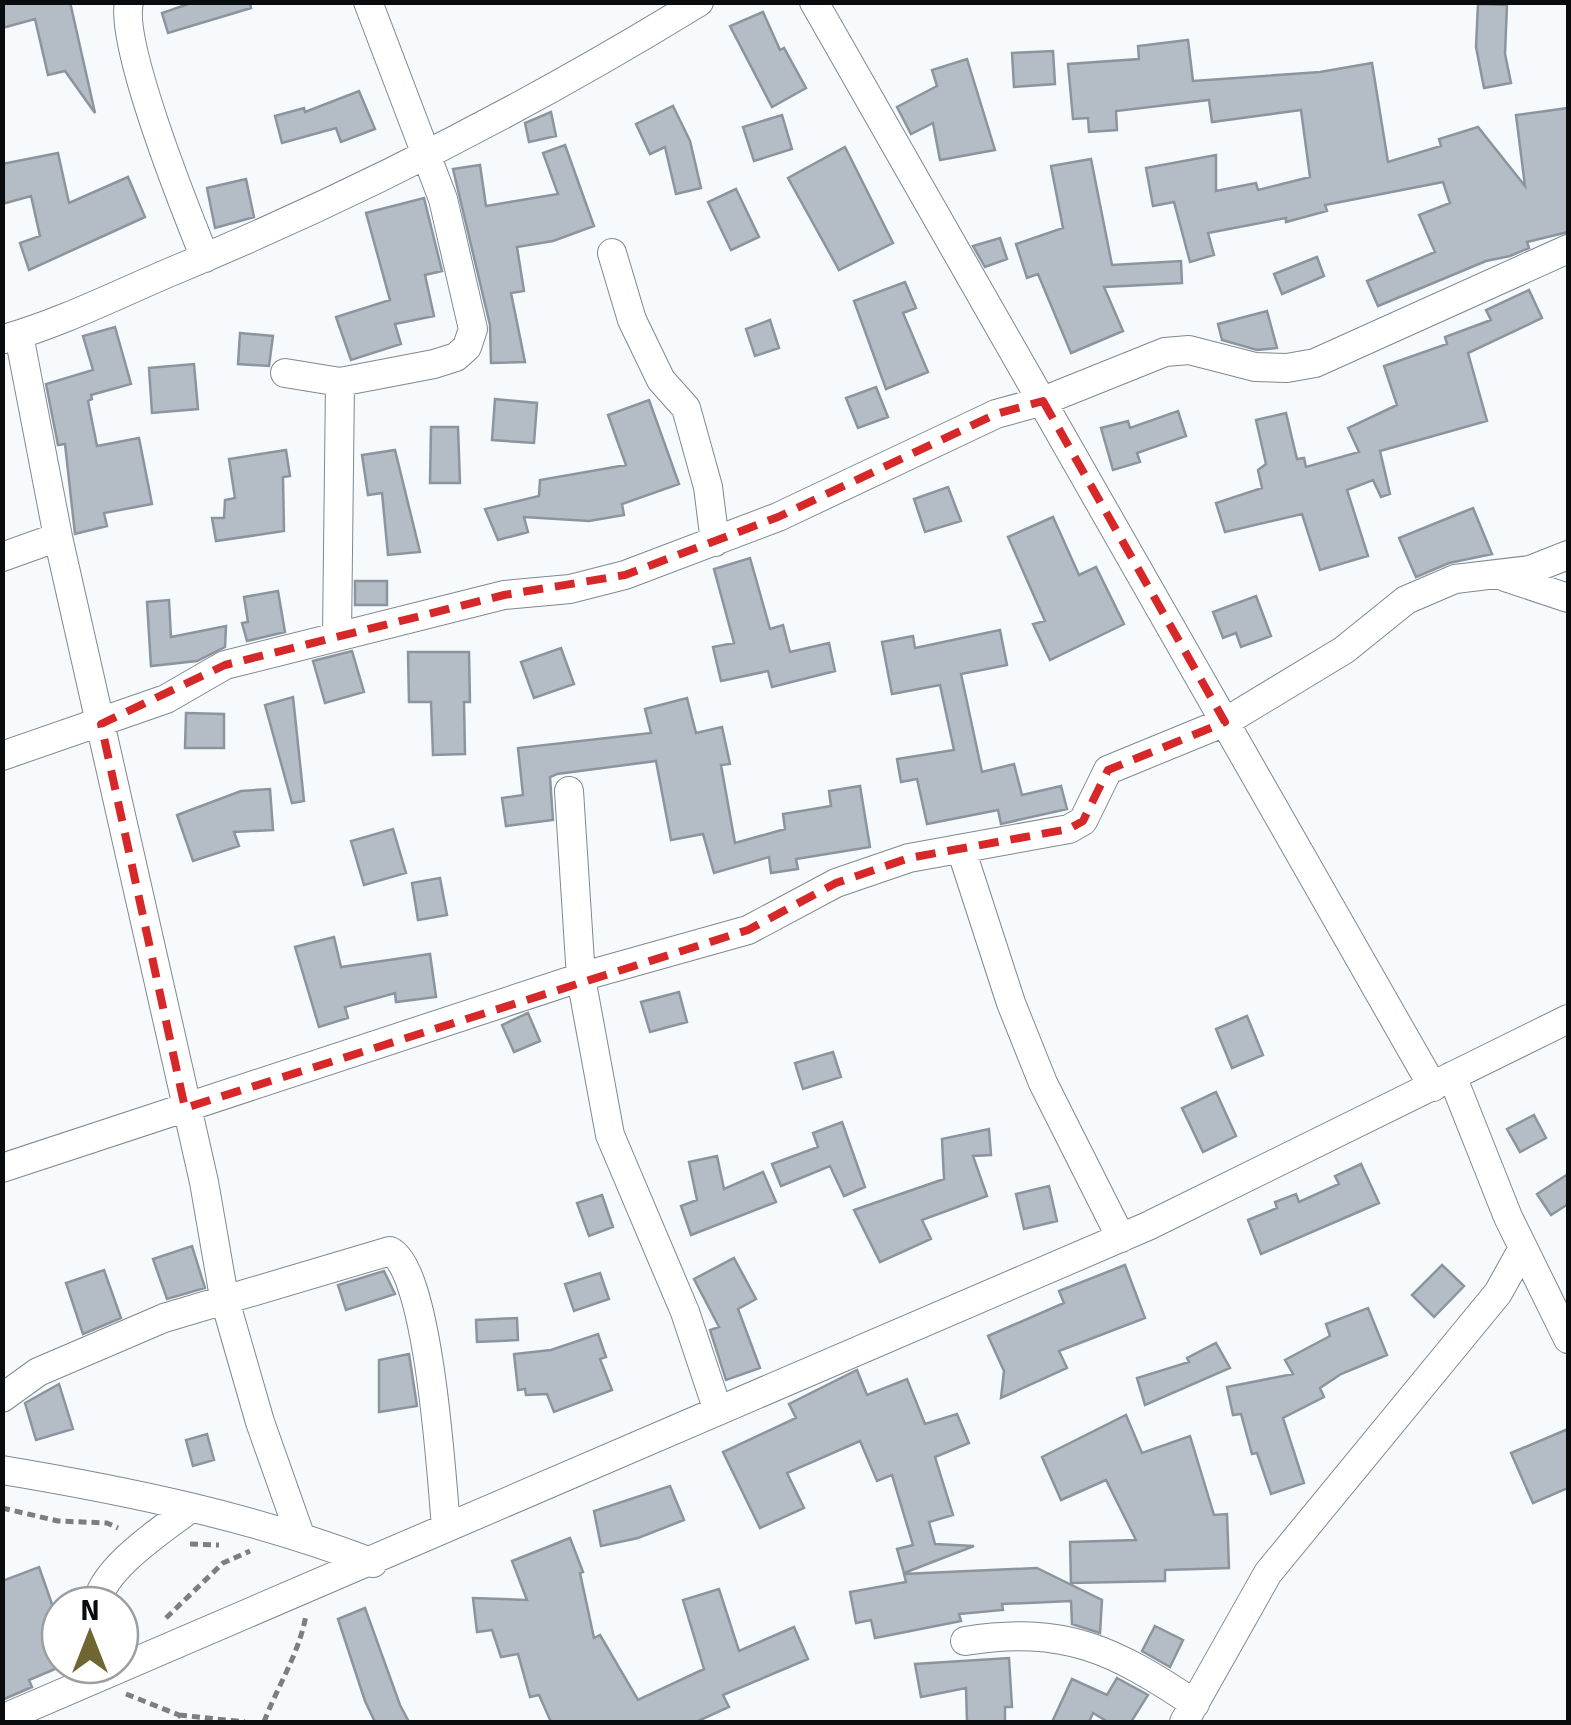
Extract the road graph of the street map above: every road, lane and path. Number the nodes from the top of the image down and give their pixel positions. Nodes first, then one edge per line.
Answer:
1 (129, 2) edge
2 (368, 2) edge
3 (700, 2) edge
4 (814, 2) edge
5 (428, 155) junction
6 (1568, 248) edge
7 (612, 254) dead end
8 (205, 258) junction
9 (11, 337) edge
10 (285, 373) dead end
11 (340, 382) junction
12 (1044, 401) junction
13 (58, 537) junction
14 (715, 542) junction
15 (1568, 555) edge
16 (2, 557) edge
17 (1499, 575) junction
18 (1568, 598) edge
19 (337, 636) junction
20 (1225, 722) junction
21 (101, 724) junction
22 (2, 756) edge
23 (568, 791) dead end
24 (960, 850) junction
25 (581, 978) junction
26 (1568, 1019) edge
27 (1442, 1081) junction
28 (185, 1108) junction
29 (2, 1168) edge
30 (1121, 1238) junction
31 (1523, 1248) junction
32 (224, 1297) junction
33 (1568, 1339) edge
34 (2, 1398) edge
35 (718, 1411) junction
36 (2, 1470) edge
37 (191, 1508) junction
38 (446, 1528) junction
39 (300, 1535) junction
40 (373, 1563) junction
41 (106, 1585) edge
42 (308, 1590) junction
43 (161, 1623) dead end
44 (965, 1641) dead end
45 (140, 1655) edge
46 (69, 1685) edge
47 (118, 1685) edge
48 (1189, 1713) edge
49 (180, 1715) junction
50 (2, 1719) edge
51 (185, 1722) edge
52 (245, 1722) edge
53 (264, 1722) edge

1 - 8 street
2 - 5 street
3 - 5 street
4 - 12 street
5 - 8 street
5 - 11 street
6 - 12 street
7 - 14 street
8 - 9 street
9 - 13 street
10 - 11 street
11 - 19 street
12 - 14 street
12 - 20 street
13 - 16 street
13 - 21 street
14 - 19 street
15 - 17 street
17 - 18 street
17 - 20 street
19 - 21 street
20 - 24 street
20 - 27 street
21 - 22 street
21 - 28 street
23 - 25 street
24 - 25 street
24 - 30 street
25 - 28 street
25 - 35 street
26 - 27 street
27 - 30 street
27 - 31 street
28 - 29 street
28 - 32 street
30 - 35 street
31 - 33 street
31 - 48 street
32 - 34 street
32 - 38 street
32 - 39 street
35 - 38 street
36 - 37 street
37 - 39 street
37 - 41 street
38 - 40 street
39 - 40 street
39 - 43 path
40 - 42 street
42 - 45 street
42 - 53 path
44 - 48 street
46 - 50 street
47 - 49 path
49 - 51 path
49 - 52 path

